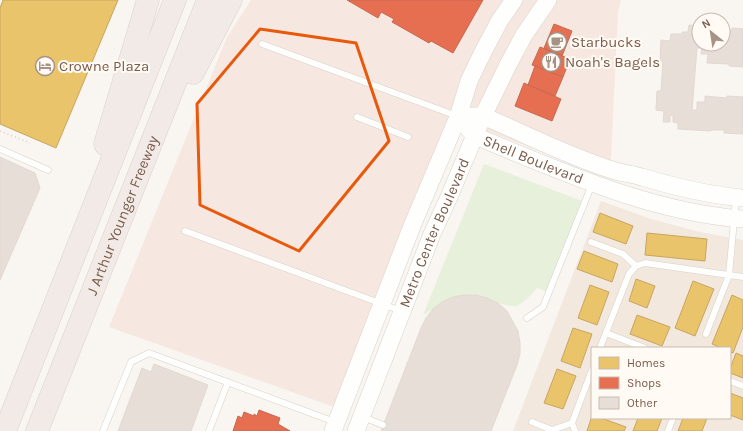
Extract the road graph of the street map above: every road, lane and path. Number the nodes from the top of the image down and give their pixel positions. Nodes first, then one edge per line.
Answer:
1 (148, 0) edge
2 (176, 0) edge
3 (208, 0) edge
4 (230, 0) edge
5 (514, 0) edge
6 (548, 0) edge
7 (262, 44) dead end
8 (483, 116) junction
9 (357, 117) dead end
10 (458, 117) junction
11 (0, 131) edge
12 (475, 136) junction
13 (408, 137) dead end
14 (30, 143) dead end
15 (0, 149) edge
16 (48, 170) dead end
17 (593, 183) junction
18 (134, 186) junction
19 (740, 198) edge
20 (739, 219) edge
21 (185, 231) dead end
22 (591, 242) dead end
23 (636, 266) junction
24 (729, 275) junction
25 (743, 277) edge
26 (62, 287) junction
27 (382, 305) junction
28 (402, 312) junction
29 (527, 318) dead end
30 (606, 333) junction
31 (706, 334) dead end
32 (600, 347) edge
33 (642, 347) edge
34 (591, 373) edge
35 (731, 381) edge
36 (228, 382) junction
37 (743, 386) edge
38 (673, 419) edge
39 (532, 422) dead end
40 (572, 422) junction
41 (359, 424) edge
42 (383, 425) dead end
43 (335, 427) edge
44 (2, 430) edge
45 (37, 431) edge
46 (103, 431) edge
47 (209, 431) edge
48 (575, 431) edge
49 (668, 431) edge

1 - 26 highway
2 - 26 highway, J Arthur Younger Freeway
3 - 18 highway, J Arthur Younger Freeway
4 - 18 highway
5 - 10 main road, Metro Center Boulevard
6 - 8 main road, Metro Center Boulevard
7 - 10 lane
8 - 10 main road, Shell Boulevard
8 - 12 main road, Metro Center Boulevard
8 - 19 main road, Shell Boulevard
9 - 13 lane
10 - 12 main road, Shell Boulevard
10 - 27 main road, Metro Center Boulevard
11 - 14 path
12 - 17 main road, Shell Boulevard
12 - 28 main road, Metro Center Boulevard
15 - 16 lane
17 - 20 main road, Shell Boulevard
17 - 29 lane
18 - 45 highway, J Arthur Younger Freeway
19 - 20 lane
20 - 24 lane
21 - 27 lane
22 - 23 lane
23 - 24 lane
23 - 30 lane
24 - 25 lane
24 - 31 lane
26 - 44 highway, J Arthur Younger Freeway
27 - 28 lane
27 - 43 main road, Metro Center Boulevard
28 - 41 main road, Metro Center Boulevard
30 - 32 lane
30 - 33 lane
34 - 40 lane
35 - 37 lane
36 - 43 lane
36 - 46 lane
36 - 47 lane
38 - 49 lane
39 - 40 lane
40 - 48 lane
41 - 42 lane

